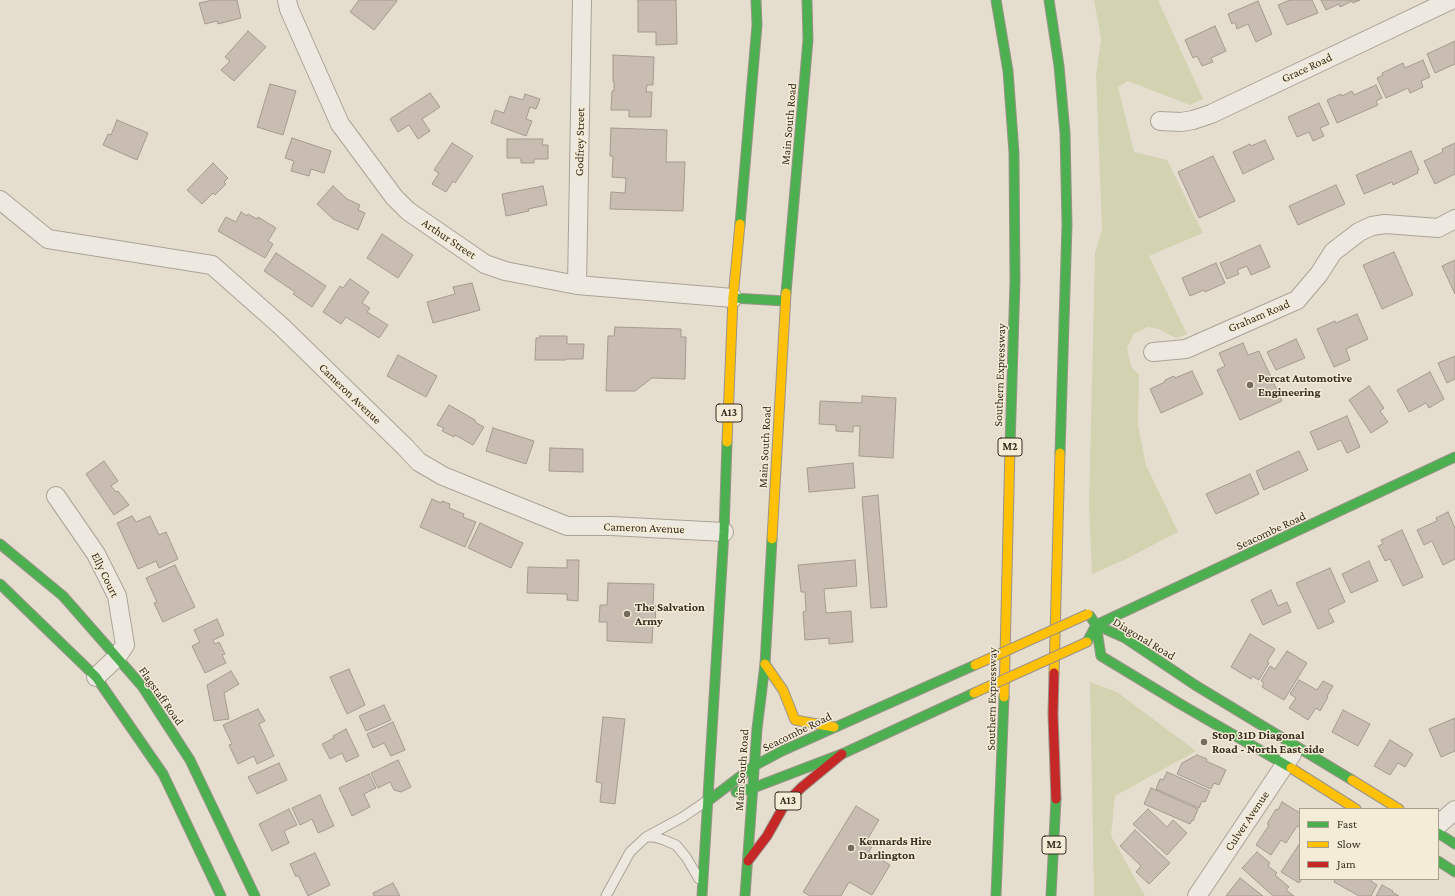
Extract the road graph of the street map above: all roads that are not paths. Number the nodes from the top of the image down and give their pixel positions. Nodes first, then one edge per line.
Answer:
1 (287, 0) edge
2 (582, 0) edge
3 (756, 0) edge
4 (807, 0) edge
5 (996, 0) edge
6 (1049, 0) edge
7 (1451, 0) edge
8 (1160, 121) dead end
9 (0, 200) edge
10 (1455, 219) edge
11 (578, 285) junction
12 (733, 298) junction
13 (785, 301) junction
14 (1153, 352) dead end
15 (1455, 458) edge
16 (56, 496) dead end
17 (724, 532) junction
18 (0, 544) edge
19 (0, 584) edge
20 (1096, 625) junction
21 (117, 658) junction
22 (765, 664) junction
23 (96, 677) junction
24 (834, 727) junction
25 (1297, 747) junction
26 (842, 754) junction
27 (1285, 764) junction
28 (754, 766) junction
29 (752, 788) junction
30 (1056, 794) junction
31 (708, 801) junction
32 (1354, 808) edge
33 (1397, 808) edge
34 (1455, 810) edge
35 (1439, 824) edge
36 (1439, 834) edge
37 (646, 837) junction
38 (1455, 844) edge
39 (748, 861) junction
40 (1439, 862) edge
41 (1455, 872) edge
42 (1061, 880) dead end
43 (703, 885) junction
44 (221, 896) edge
45 (255, 896) edge
46 (606, 896) edge
47 (702, 896) edge
48 (745, 896) edge
49 (996, 896) edge
50 (1051, 896) edge
51 (1197, 896) edge

1 - 11 street, Arthur Street
2 - 11 street, Godfrey Street
3 - 12 main road, A13
4 - 13 main road, Main South Road
5 - 49 main road, Southern Expressway / M2
6 - 30 main road, M2
7 - 8 street, Grace Road
9 - 17 street, Cameron Avenue
10 - 14 street, Graham Road
11 - 12 street, Arthur Street
12 - 13 main road
12 - 17 main road, A13
13 - 22 main road, Main South Road
15 - 20 main road, Seacombe Road
16 - 21 street, Elly Court
17 - 31 main road, A13
18 - 21 main road, Flagstaff Road
19 - 23 main road
20 - 24 main road, Seacombe Road, bridge
20 - 25 main road, Diagonal Road
20 - 26 main road, bridge
20 - 27 main road, Diagonal Road
21 - 23 street, Elly Court
21 - 45 main road, Flagstaff Road
22 - 24 main road
22 - 28 main road, Main South Road
23 - 44 main road
24 - 28 main road, Seacombe Road
25 - 27 street, Culver Avenue
25 - 33 main road, Diagonal Road
26 - 29 main road
26 - 39 main road, A13
27 - 32 main road, Diagonal Road
27 - 51 street, Culver Avenue
28 - 29 main road, Main South Road
28 - 31 main road, Seacombe Road
29 - 31 main road
29 - 39 main road, Main South Road
30 - 42 main road
30 - 50 main road, M2
31 - 37 lane
31 - 43 main road, A13
34 - 35 street
36 - 38 main road
37 - 43 lane
37 - 46 lane
39 - 48 main road, Main South Road
40 - 41 main road
43 - 47 main road, A13

